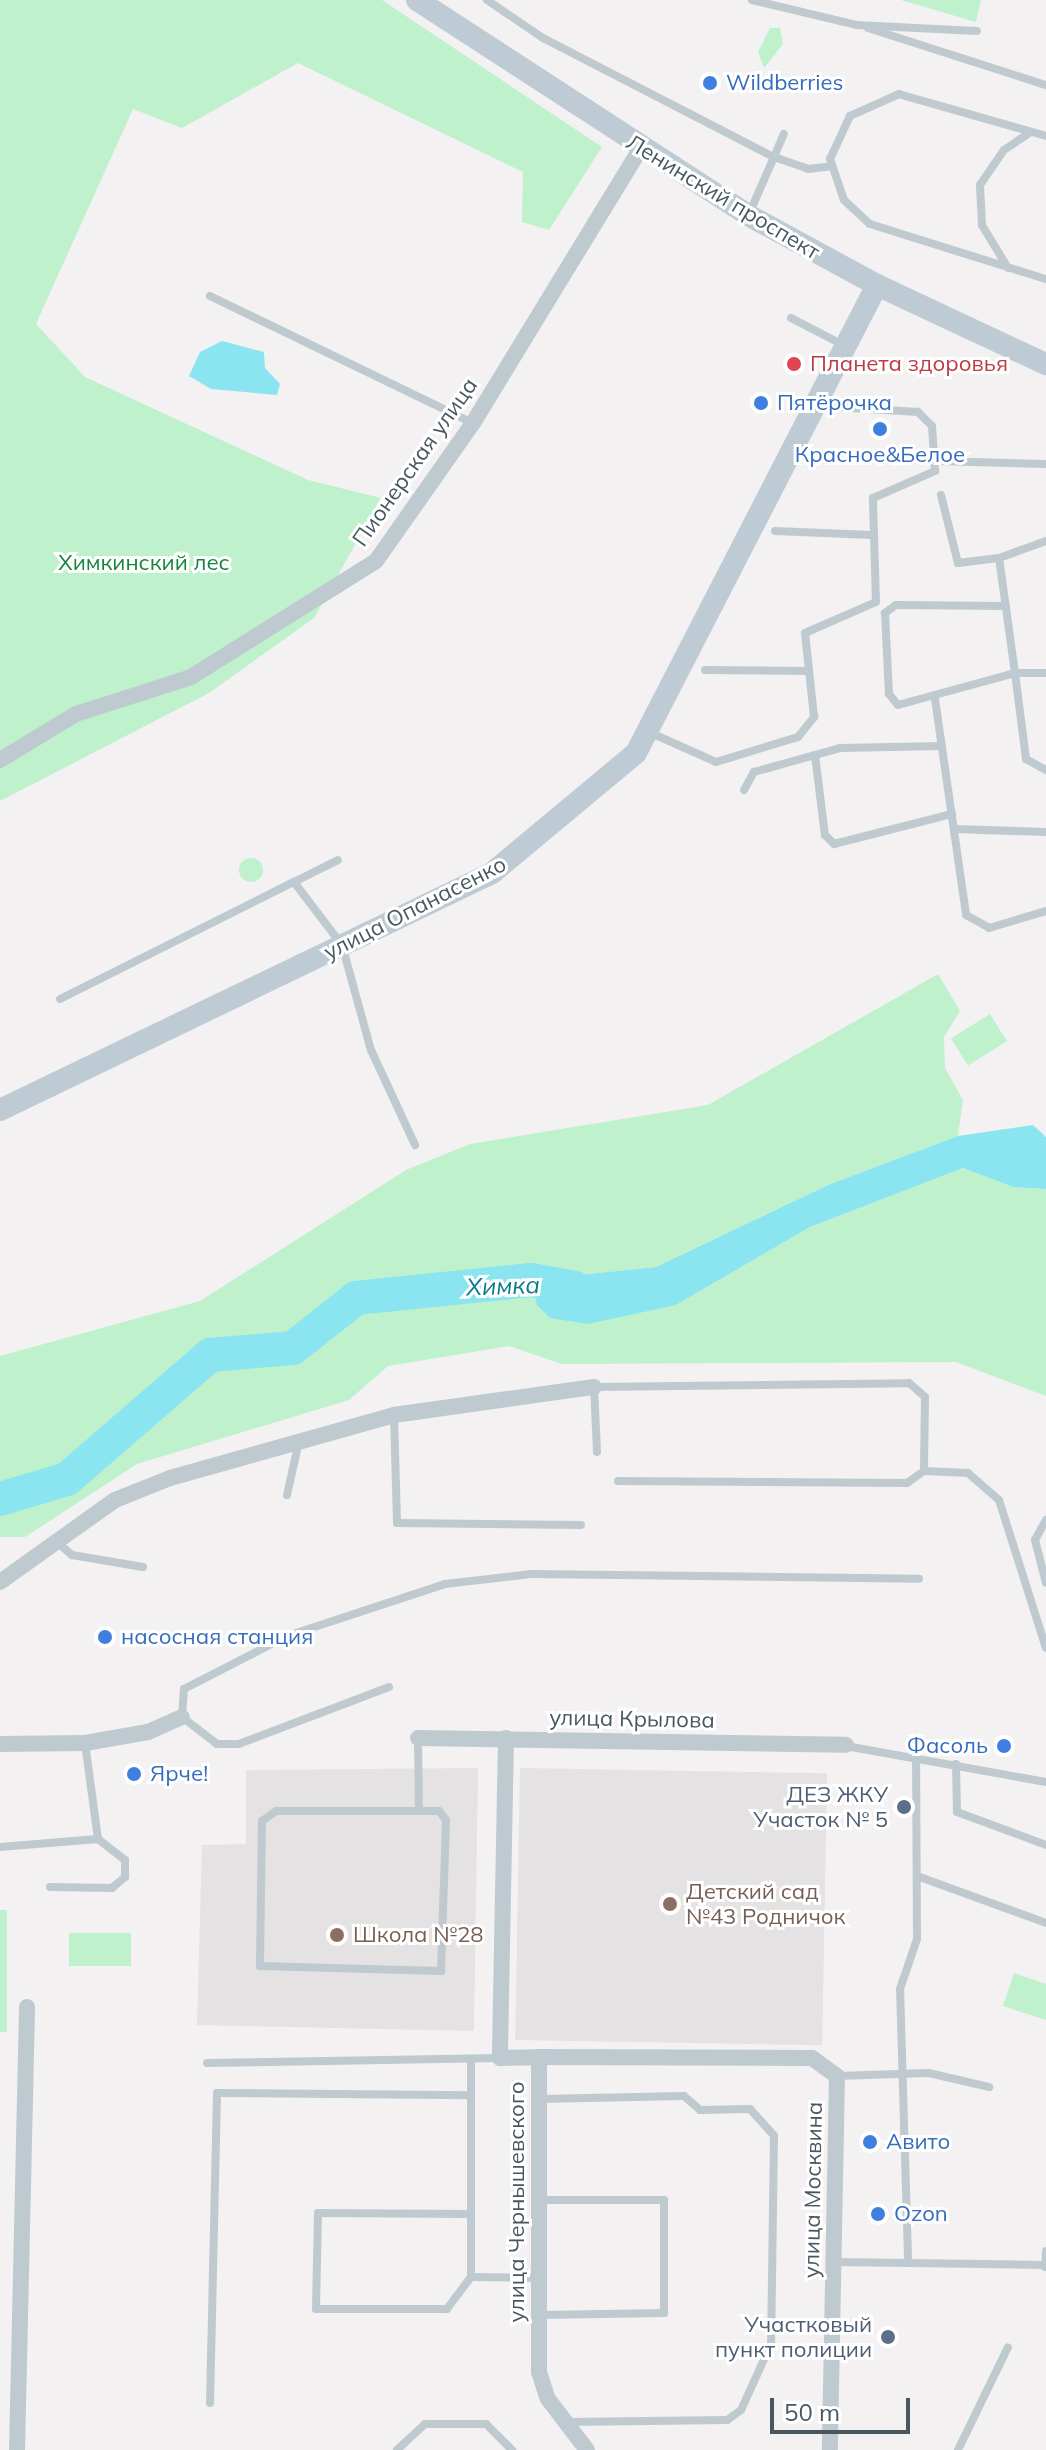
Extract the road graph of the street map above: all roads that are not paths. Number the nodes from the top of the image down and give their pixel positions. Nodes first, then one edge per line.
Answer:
1 (417, 0) edge
2 (487, 0) edge
3 (752, 0) edge
4 (856, 25) junction
5 (977, 31) dead end
6 (1046, 85) edge
7 (1031, 132) junction
8 (784, 134) dead end
9 (1046, 136) edge
10 (640, 149) junction
11 (774, 157) junction
12 (831, 166) junction
13 (748, 215) junction
14 (1009, 269) junction
15 (1046, 279) edge
16 (877, 285) junction
17 (210, 296) dead end
18 (791, 318) dead end
19 (851, 344) junction
20 (1046, 364) edge
21 (816, 406) junction
22 (473, 423) junction
23 (938, 461) junction
24 (1046, 464) edge
25 (941, 495) dead end
26 (775, 531) dead end
27 (872, 535) junction
28 (1046, 541) edge
29 (999, 558) junction
30 (1006, 606) junction
31 (705, 670) dead end
32 (807, 671) junction
33 (1015, 673) junction
34 (1046, 673) edge
35 (935, 699) junction
36 (651, 733) junction
37 (942, 746) junction
38 (815, 755) junction
39 (0, 760) edge
40 (1046, 770) edge
41 (744, 790) dead end
42 (952, 814) junction
43 (954, 829) junction
44 (1046, 832) edge
45 (338, 860) dead end
46 (294, 882) junction
47 (1046, 911) edge
48 (342, 945) junction
49 (60, 999) dead end
50 (0, 1110) edge
51 (415, 1145) dead end
52 (594, 1387) junction
53 (394, 1415) junction
54 (300, 1438) junction
55 (597, 1452) dead end
56 (924, 1471) junction
57 (618, 1481) dead end
58 (287, 1495) dead end
59 (1046, 1520) edge
60 (581, 1525) dead end
61 (54, 1539) junction
62 (143, 1567) dead end
63 (919, 1579) dead end
64 (0, 1582) edge
65 (1046, 1583) edge
66 (1046, 1648) edge
67 (389, 1687) dead end
68 (182, 1717) junction
69 (418, 1738) joint
70 (506, 1738) junction
71 (85, 1743) junction
72 (0, 1744) edge
73 (846, 1745) joint
74 (916, 1756) junction
75 (956, 1764) junction
76 (1046, 1782) edge
77 (419, 1811) junction
78 (98, 1839) junction
79 (1046, 1845) edge
80 (0, 1847) edge
81 (917, 1876) junction
82 (50, 1887) dead end
83 (1046, 1923) edge
84 (27, 2007) dead end
85 (539, 2057) junction
86 (500, 2058) junction
87 (471, 2059) junction
88 (207, 2063) dead end
89 (902, 2075) junction
90 (837, 2076) junction
91 (989, 2087) dead end
92 (471, 2095) junction
93 (539, 2099) junction
94 (540, 2200) junction
95 (471, 2214) junction
96 (1046, 2251) edge
97 (908, 2257) junction
98 (834, 2262) junction
99 (1044, 2266) edge
100 (471, 2277) junction
101 (540, 2278) junction
102 (540, 2315) junction
103 (1008, 2347) dead end
104 (210, 2403) dead end
105 (567, 2422) junction
106 (17, 2450) edge
107 (397, 2450) edge
108 (512, 2450) edge
109 (587, 2450) edge
110 (830, 2450) edge
111 (958, 2450) edge

1 - 10 street, Ленинский проспект
2 - 11 lane
3 - 4 lane
4 - 5 lane
4 - 6 lane
7 - 9 lane
7 - 12 lane
7 - 14 lane
8 - 11 lane
10 - 13 street, Ленинский проспект
10 - 22 street, Пионерская улица
11 - 12 lane
11 - 13 lane
12 - 14 lane
13 - 16 street, Ленинский проспект
14 - 15 lane
16 - 19 street, улица Опанасенко
16 - 20 street, Ленинский проспект
17 - 22 lane
18 - 19 lane
19 - 21 street, улица Опанасенко
21 - 23 lane
21 - 36 street, улица Опанасенко
22 - 39 street, Пионерская улица
23 - 24 lane
23 - 27 lane
25 - 29 lane
26 - 27 lane
27 - 32 lane
28 - 29 lane
29 - 30 lane
30 - 33 lane
30 - 35 lane
31 - 32 lane
32 - 36 lane
33 - 34 lane
33 - 35 lane
33 - 40 lane
35 - 37 lane
36 - 48 street, улица Опанасенко
37 - 38 lane
37 - 42 lane
38 - 41 lane
38 - 42 lane
42 - 43 lane
43 - 44 lane
43 - 47 lane
45 - 46 lane
46 - 48 lane
46 - 49 lane
48 - 50 street, улица Опанасенко
48 - 51 lane
52 - 53 street
52 - 55 lane
52 - 56 lane
53 - 54 street
53 - 60 lane
54 - 58 lane
54 - 61 street
56 - 57 lane
56 - 66 lane
59 - 65 lane
61 - 62 lane
61 - 64 street
63 - 68 lane
67 - 68 lane
68 - 71 street
69 - 70 street, улица Крылова
69 - 77 lane
70 - 73 street, улица Крылова
70 - 86 street, улица Чернышевского
71 - 72 street
71 - 78 lane
73 - 74 lane
74 - 75 lane
74 - 81 lane
75 - 76 lane
75 - 79 lane
77 - 77 lane
78 - 80 lane
78 - 82 lane
81 - 83 lane
81 - 89 lane
84 - 106 street
85 - 86 street, улица Чернышевского
85 - 90 street
85 - 93 street, улица Чернышевского
86 - 87 lane
87 - 88 lane
87 - 92 lane
89 - 90 lane
89 - 91 lane
89 - 97 lane
90 - 98 street, улица Москвина
92 - 95 lane
92 - 104 lane
93 - 94 street, улица Чернышевского
93 - 105 lane
94 - 101 street, улица Чернышевского
94 - 102 lane
95 - 100 lane
95 - 100 lane
96 - 99 lane
97 - 98 lane
97 - 99 lane
98 - 110 street, улица Москвина
100 - 101 lane
101 - 102 street, улица Чернышевского
102 - 105 street, улица Чернышевского
103 - 111 lane
105 - 109 street, улица Чернышевского
107 - 108 lane

